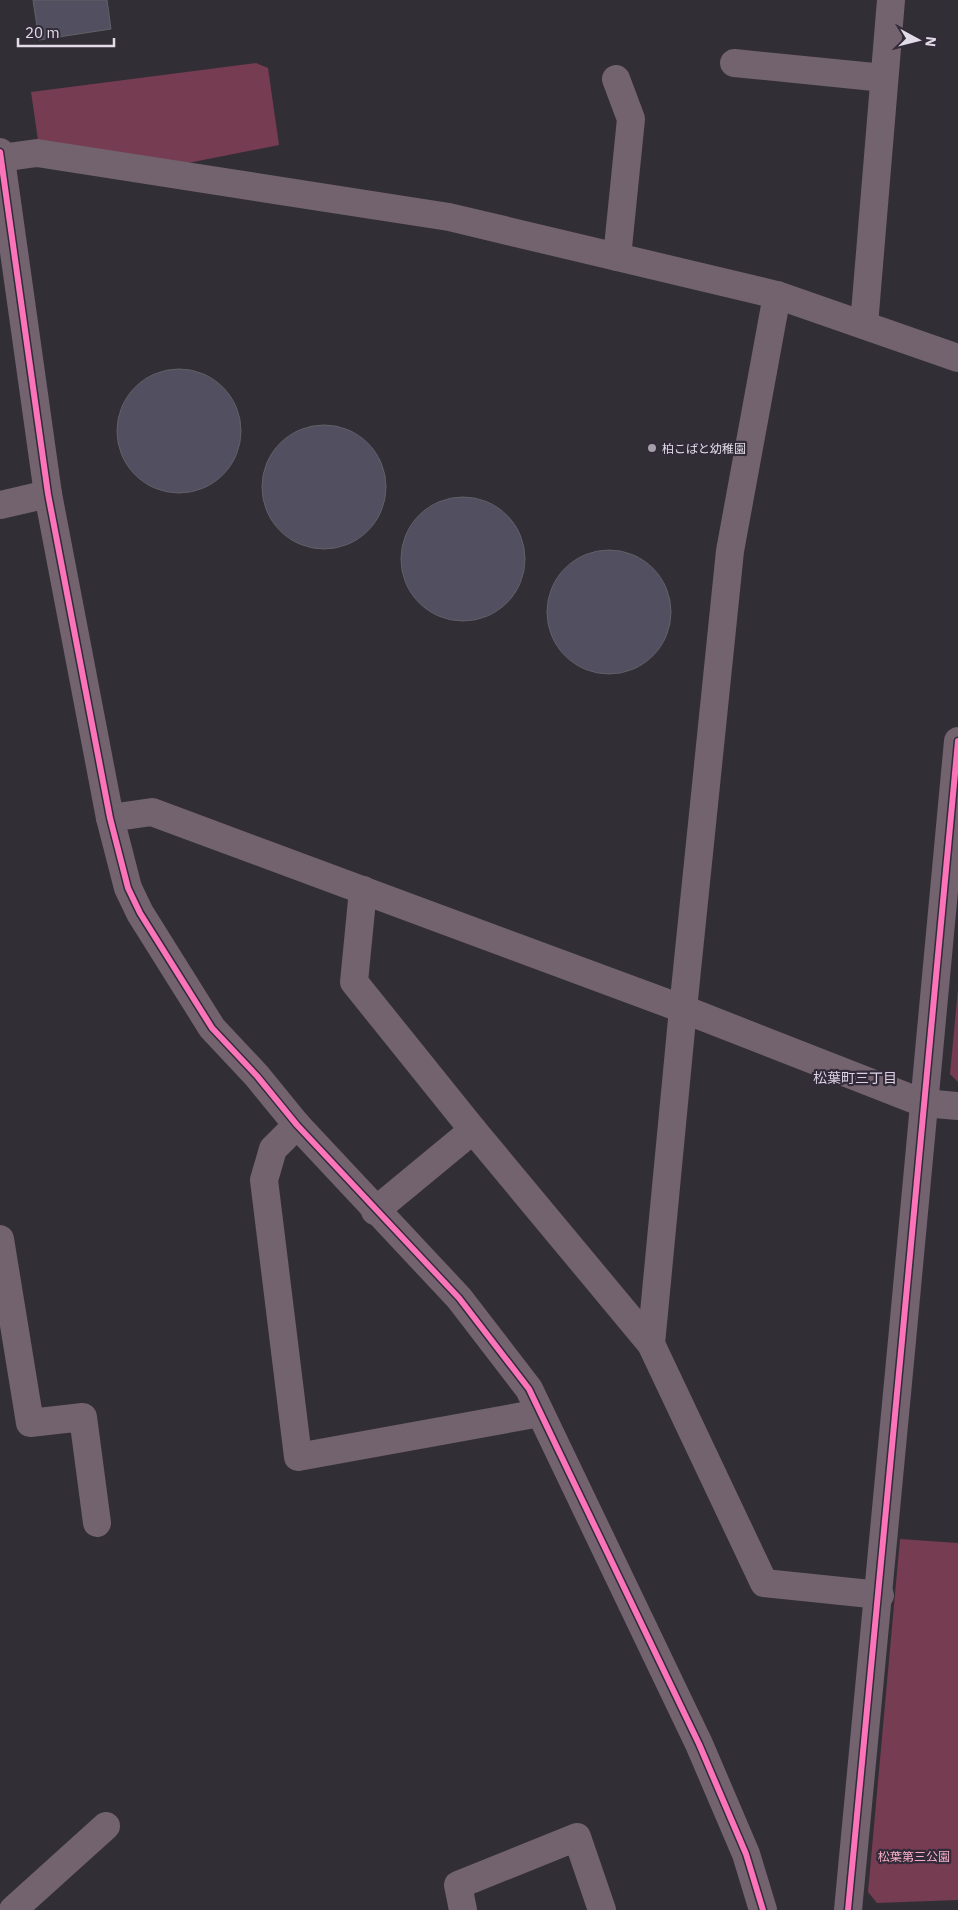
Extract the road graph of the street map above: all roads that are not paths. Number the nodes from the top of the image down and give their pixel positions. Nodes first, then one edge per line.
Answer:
1 (891, 0) edge
2 (734, 63) dead end
3 (884, 78) junction
4 (616, 79) dead end
5 (0, 155) edge
6 (617, 257) junction
7 (777, 295) junction
8 (864, 325) junction
9 (958, 358) edge
10 (48, 494) junction
11 (0, 505) edge
12 (958, 741) edge
13 (110, 818) junction
14 (363, 890) junction
15 (683, 1009) junction
16 (923, 1104) junction
17 (958, 1106) edge
18 (297, 1125) junction
19 (473, 1130) junction
20 (376, 1211) junction
21 (0, 1239) edge
22 (651, 1344) junction
23 (540, 1413) junction
24 (97, 1523) dead end
25 (880, 1595) junction
26 (106, 1826) dead end
27 (13, 1910) edge
28 (462, 1910) edge
29 (602, 1910) edge
30 (764, 1910) edge
31 (848, 1910) edge

1 - 3 street
2 - 3 street
3 - 8 street
4 - 6 street
5 - 6 street
5 - 10 street
6 - 7 street
7 - 8 street
7 - 15 street
8 - 9 street
10 - 11 street
10 - 13 street
12 - 16 street
13 - 14 street
13 - 18 street
14 - 15 street
14 - 19 street
15 - 16 street
15 - 22 street
16 - 17 street
16 - 25 street
18 - 20 street
18 - 23 street
19 - 20 street
19 - 22 street
20 - 23 street
21 - 24 street
22 - 25 street
23 - 30 street
25 - 31 street
26 - 27 street
28 - 29 street

